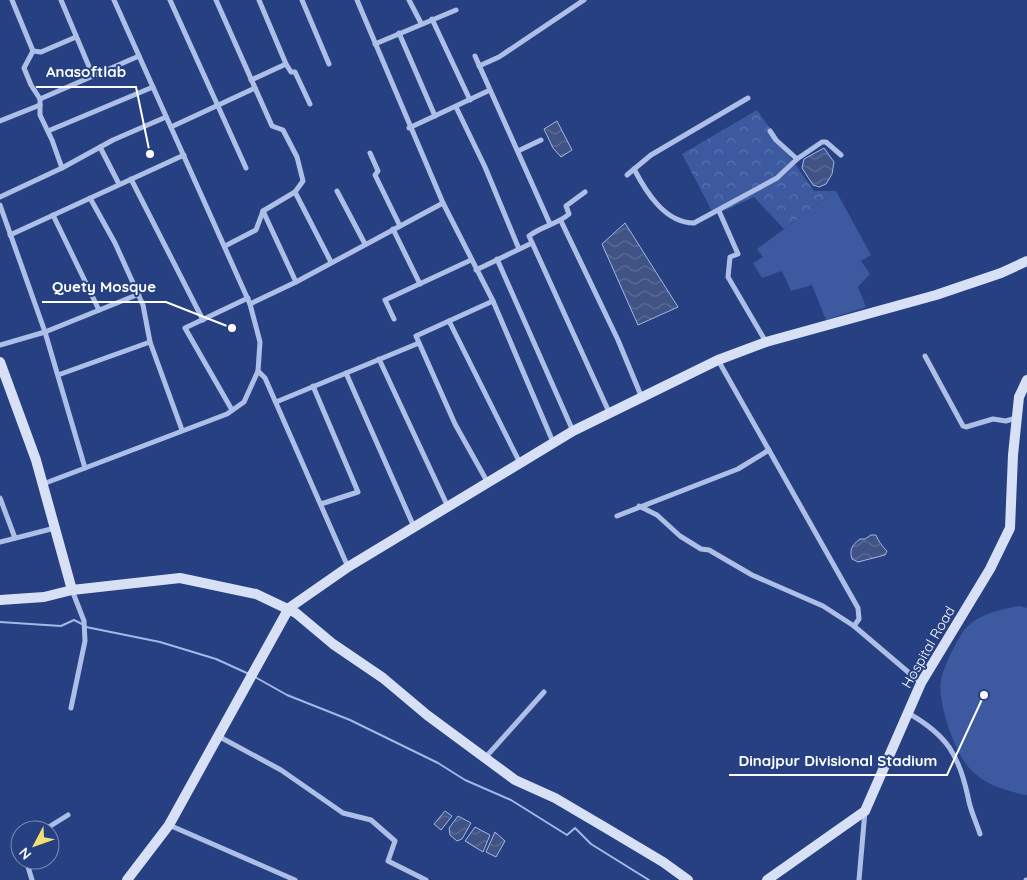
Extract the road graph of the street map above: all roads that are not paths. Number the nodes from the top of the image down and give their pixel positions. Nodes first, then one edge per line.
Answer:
1 (12, 0) edge
2 (61, 0) edge
3 (114, 0) edge
4 (170, 0) edge
5 (216, 0) edge
6 (258, 0) edge
7 (302, 0) edge
8 (357, 0) edge
9 (410, 0) edge
10 (584, 0) edge
11 (456, 10) dead end
12 (432, 19) junction
13 (421, 24) junction
14 (399, 33) junction
15 (76, 37) junction
16 (375, 44) junction
17 (33, 51) junction
18 (139, 56) junction
19 (475, 56) dead end
20 (286, 64) junction
21 (329, 64) dead end
22 (479, 66) junction
23 (93, 76) junction
24 (251, 80) junction
25 (153, 87) junction
26 (254, 88) junction
27 (490, 90) junction
28 (748, 98) dead end
29 (470, 100) junction
30 (40, 102) junction
31 (310, 104) dead end
32 (217, 105) junction
33 (456, 107) junction
34 (435, 116) junction
35 (166, 117) junction
36 (0, 121) edge
37 (171, 127) junction
38 (409, 128) junction
39 (48, 131) junction
40 (770, 132) dead end
41 (541, 140) dead end
42 (100, 147) junction
43 (518, 151) junction
44 (370, 153) dead end
45 (184, 155) junction
46 (841, 155) dead end
47 (797, 159) junction
48 (62, 168) junction
49 (246, 168) dead end
50 (634, 169) junction
51 (627, 175) dead end
52 (131, 179) junction
53 (120, 184) junction
54 (337, 191) dead end
55 (296, 192) junction
56 (586, 192) dead end
57 (0, 197) edge
58 (90, 198) junction
59 (443, 203) junction
60 (0, 205) edge
61 (262, 211) junction
62 (720, 211) junction
63 (53, 215) junction
64 (561, 221) junction
65 (550, 224) junction
66 (400, 226) junction
67 (393, 229) junction
68 (10, 235) junction
69 (532, 243) junction
70 (364, 244) junction
71 (225, 246) junction
72 (519, 249) junction
73 (471, 260) junction
74 (497, 260) junction
75 (1027, 261) edge
76 (331, 262) junction
77 (476, 270) junction
78 (296, 282) junction
79 (420, 284) junction
80 (138, 294) junction
81 (248, 298) junction
82 (493, 302) junction
83 (250, 304) junction
84 (99, 310) junction
85 (394, 319) dead end
86 (203, 320) junction
87 (449, 321) junction
88 (45, 332) junction
89 (150, 342) junction
90 (766, 342) junction
91 (419, 343) junction
92 (0, 345) edge
93 (925, 356) dead end
94 (379, 359) junction
95 (718, 360) junction
96 (0, 362) edge
97 (258, 371) junction
98 (346, 373) junction
99 (58, 375) junction
100 (1027, 380) edge
101 (313, 386) junction
102 (642, 398) junction
103 (276, 402) junction
104 (232, 410) junction
105 (609, 412) junction
106 (1017, 418) junction
107 (182, 430) junction
108 (573, 431) junction
109 (554, 442) junction
110 (769, 450) junction
111 (520, 464) junction
112 (85, 468) junction
113 (488, 483) junction
114 (42, 484) junction
115 (0, 498) edge
116 (321, 504) junction
117 (638, 506) junction
118 (448, 507) junction
119 (617, 516) dead end
120 (414, 527) junction
121 (55, 528) junction
122 (15, 538) junction
123 (0, 542) edge
124 (348, 567) junction
125 (72, 590) junction
126 (0, 600) edge
127 (289, 608) junction
128 (854, 626) junction
129 (921, 683) junction
130 (544, 692) dead end
131 (71, 708) dead end
132 (908, 713) junction
133 (216, 736) junction
134 (484, 758) junction
135 (865, 811) junction
136 (68, 815) dead end
137 (60, 820) edge
138 (169, 825) junction
139 (980, 834) dead end
140 (127, 880) edge
141 (294, 880) edge
142 (426, 880) edge
143 (688, 880) edge
144 (767, 880) edge
145 (859, 880) edge

1 - 17 street
2 - 15 street
3 - 18 street
4 - 32 street
5 - 24 street
6 - 20 street
7 - 21 street
8 - 16 street
9 - 13 street
10 - 22 street
11 - 12 street
12 - 13 street
12 - 29 street
13 - 14 street
14 - 16 street
14 - 34 street
15 - 17 street
15 - 23 street
16 - 38 street
17 - 30 street
18 - 23 street
18 - 25 street
19 - 22 street
20 - 24 street
20 - 31 street
22 - 27 street
23 - 30 street
24 - 26 street
25 - 35 street
25 - 39 street
26 - 32 street
26 - 55 street
27 - 29 street
27 - 43 street
28 - 50 street
29 - 33 street
30 - 36 street
30 - 39 street
32 - 37 street
32 - 49 street
33 - 34 street
33 - 72 street
34 - 38 street
35 - 37 street
35 - 42 street
37 - 45 street
38 - 59 street
39 - 48 street
40 - 47 street
41 - 43 street
42 - 48 street
42 - 53 street
43 - 65 street
44 - 66 street
45 - 52 street
45 - 71 street
46 - 47 street
47 - 62 street
48 - 57 street
50 - 51 street
50 - 62 street
52 - 53 street
52 - 86 street
53 - 58 street
54 - 70 street
55 - 61 street
55 - 76 street
56 - 64 street
58 - 63 street
58 - 80 street
59 - 66 street
59 - 73 street
60 - 68 street
61 - 71 street
61 - 78 street
62 - 90 street
63 - 68 street
63 - 84 street
64 - 65 street
64 - 102 street
65 - 69 street
66 - 67 street
67 - 70 street
67 - 79 street
68 - 88 street
69 - 72 street
69 - 105 street
70 - 76 street
71 - 81 street
72 - 74 street
73 - 77 street
73 - 79 street
74 - 77 street
74 - 108 street
75 - 90 street
76 - 78 street
77 - 82 street
78 - 83 street
79 - 85 street
80 - 84 street
80 - 89 street
81 - 83 street
81 - 86 street
82 - 87 street
82 - 109 street
83 - 97 street
84 - 88 street
86 - 104 street
87 - 91 street
87 - 111 street
88 - 92 street
88 - 99 street
89 - 99 street
89 - 107 street
90 - 95 street
91 - 94 street
91 - 113 street
93 - 106 street
94 - 98 street
94 - 118 street
95 - 102 street
95 - 110 street
96 - 114 street
97 - 103 street
97 - 104 street
98 - 101 street
98 - 120 street
99 - 112 street
100 - 106 street, Hospital Road
101 - 103 street
101 - 116 street
102 - 105 street
103 - 116 street
104 - 107 street
105 - 108 street
106 - 129 street, Hospital Road
107 - 112 street
108 - 109 street
109 - 111 street
110 - 117 street
110 - 128 street
111 - 113 street
112 - 114 street
113 - 118 street
114 - 121 street
115 - 122 street
116 - 124 street
117 - 119 street
117 - 128 street
118 - 120 street
120 - 124 street
121 - 122 street
121 - 125 street
122 - 123 street
124 - 127 street
125 - 126 street
125 - 127 street
125 - 131 street
127 - 133 street
127 - 134 street
128 - 129 street
129 - 132 street, Hospital Road
130 - 134 street
132 - 135 street, Hospital Road
132 - 139 street
133 - 138 street
133 - 142 street
134 - 143 street
135 - 144 street
135 - 145 street
136 - 137 street
138 - 140 street
138 - 141 street

